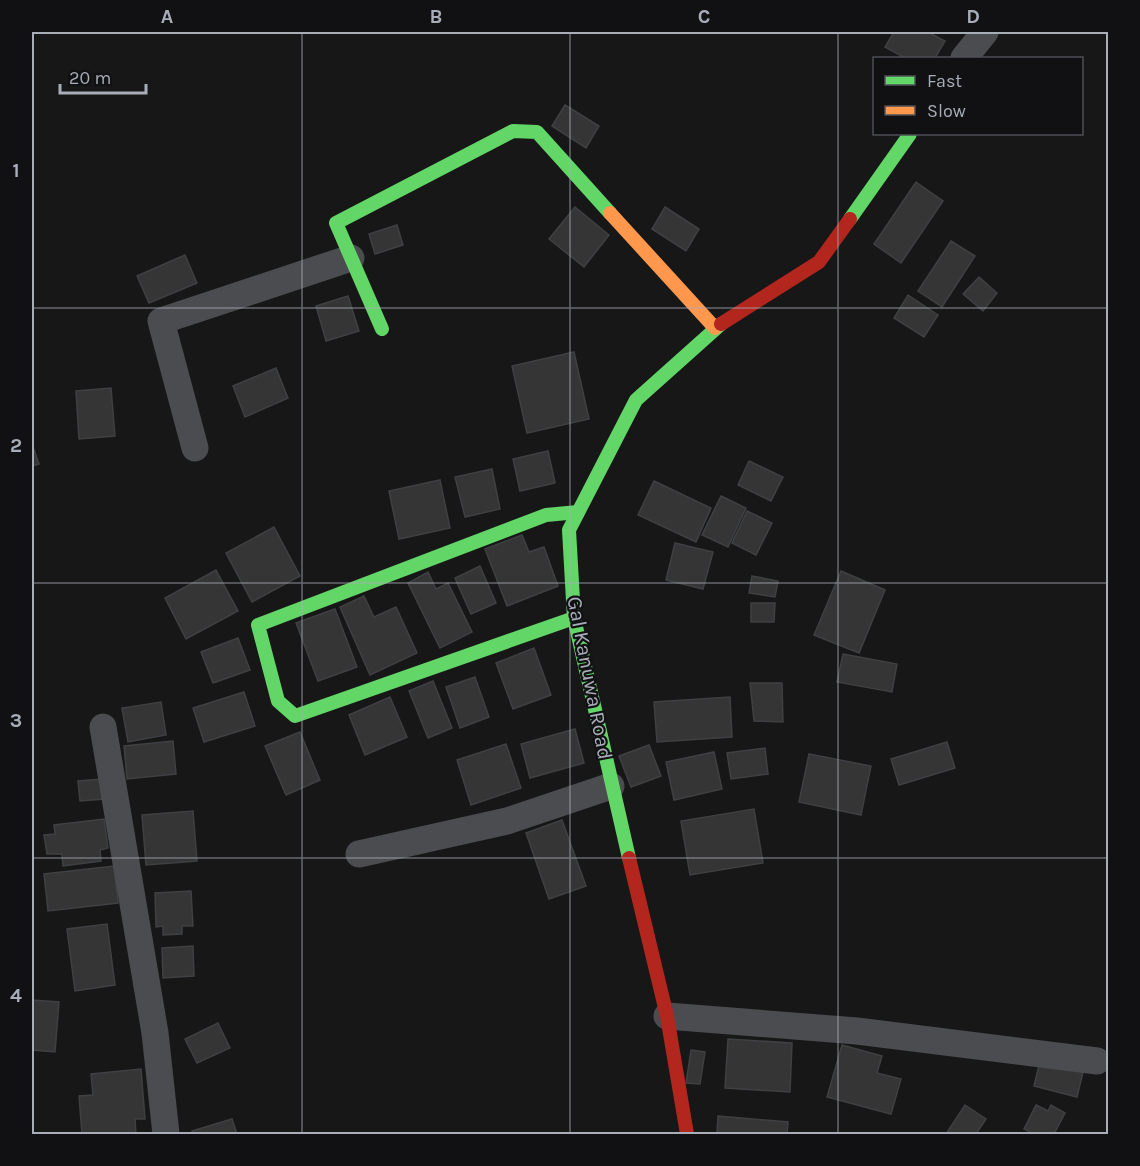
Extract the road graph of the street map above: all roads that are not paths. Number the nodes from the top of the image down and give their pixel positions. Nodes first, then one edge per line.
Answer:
1 (983, 32) edge
2 (965, 57) edge
3 (909, 135) edge
4 (351, 258) junction
5 (715, 328) junction
6 (382, 329) dead end
7 (195, 448) dead end
8 (578, 512) junction
9 (574, 618) junction
10 (103, 727) dead end
11 (611, 786) junction
12 (359, 854) dead end
13 (667, 1016) junction
14 (1097, 1061) dead end
15 (166, 1134) edge
16 (687, 1134) edge

1 - 2 street
3 - 5 street, Gal Kanuwa Road
4 - 5 street
4 - 6 street
4 - 7 street
5 - 8 street, Gal Kanuwa Road
8 - 9 street, Gal Kanuwa Road
8 - 9 street
9 - 11 street, Gal Kanuwa Road
10 - 15 street
11 - 12 street
11 - 13 street, Gal Kanuwa Road
13 - 14 street
13 - 16 street, Gal Kanuwa Road

